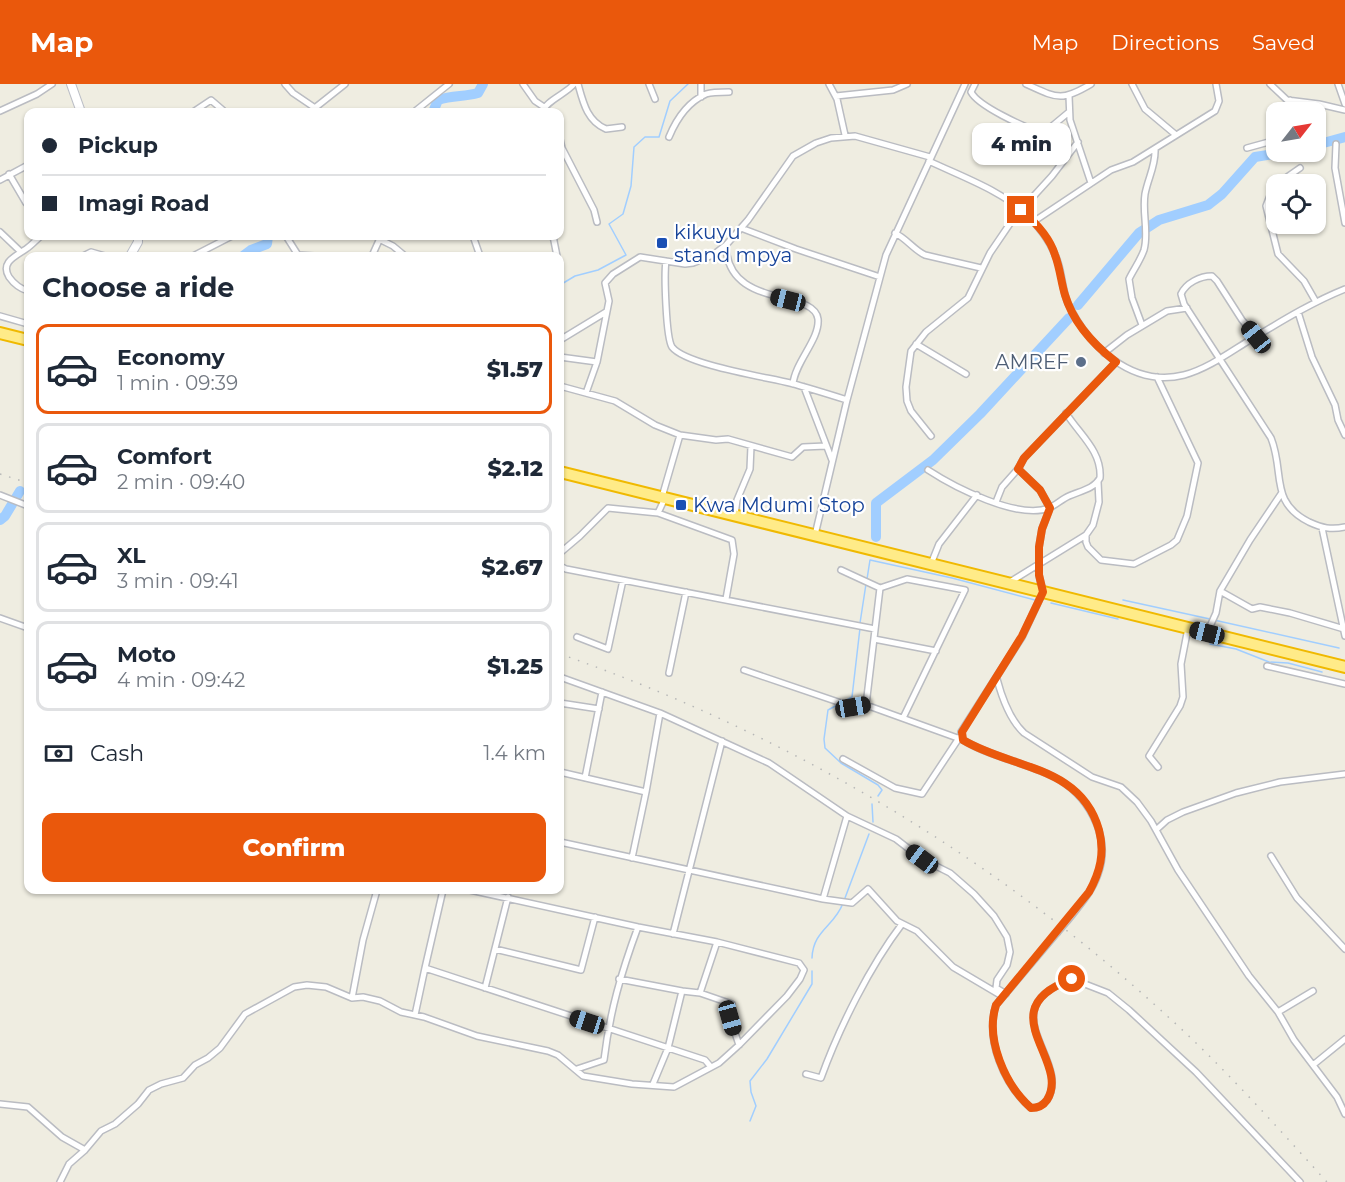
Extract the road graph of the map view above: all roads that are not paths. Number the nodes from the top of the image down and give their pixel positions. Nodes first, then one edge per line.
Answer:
1 (52, 84) edge
2 (71, 84) edge
3 (285, 84) edge
4 (345, 84) edge
5 (449, 84) edge
6 (523, 84) edge
7 (576, 84) edge
8 (649, 84) edge
9 (701, 84) edge
10 (829, 84) edge
11 (965, 84) edge
12 (975, 84) edge
13 (1026, 84) edge
14 (1091, 84) edge
15 (1132, 84) edge
16 (1216, 84) edge
17 (1270, 84) edge
18 (1338, 84) edge
19 (902, 85) edge
20 (729, 92) dead end
21 (836, 96) junction
22 (1069, 96) junction
23 (701, 98) junction
24 (655, 99) dead end
25 (1290, 100) joint
26 (1345, 104) edge
27 (80, 108) edge
28 (199, 108) edge
29 (220, 108) edge
30 (312, 108) edge
31 (317, 108) edge
32 (419, 108) edge
33 (542, 108) edge
34 (547, 108) edge
35 (1345, 110) edge
36 (0, 111) edge
37 (1069, 112) junction
38 (622, 127) dead end
39 (845, 135) junction
40 (1176, 135) junction
41 (669, 137) dead end
42 (1078, 142) junction
43 (1266, 143) edge
44 (1336, 144) dead end
45 (1247, 148) dead end
46 (1155, 149) junction
47 (564, 156) edge
48 (929, 159) junction
49 (24, 167) edge
50 (1299, 168) dead end
51 (9, 174) junction
52 (1291, 174) edge
53 (0, 180) edge
54 (1091, 183) junction
55 (24, 200) edge
56 (1021, 210) junction
57 (597, 222) dead end
58 (1033, 222) junction
59 (1345, 223) edge
60 (741, 228) junction
61 (0, 232) edge
62 (895, 233) junction
63 (1273, 234) edge
64 (37, 240) edge
65 (224, 240) edge
66 (384, 240) edge
67 (726, 245) junction
68 (21, 252) junction
69 (201, 252) edge
70 (400, 252) edge
71 (666, 261) junction
72 (981, 268) junction
73 (880, 277) junction
74 (24, 289) edge
75 (1345, 289) edge
76 (1316, 302) junction
77 (1187, 308) junction
78 (606, 312) junction
79 (1298, 312) junction
80 (0, 316) edge
81 (24, 323) edge
82 (1142, 325) junction
83 (0, 333) edge
84 (1256, 337) junction
85 (564, 338) edge
86 (24, 339) edge
87 (915, 344) junction
88 (1104, 353) junction
89 (564, 358) edge
90 (1221, 358) junction
91 (597, 362) junction
92 (1116, 362) junction
93 (966, 374) dead end
94 (1157, 377) junction
95 (793, 384) junction
96 (564, 387) edge
97 (804, 387) junction
98 (586, 393) junction
99 (847, 400) junction
100 (1066, 413) junction
101 (681, 435) junction
102 (1345, 435) edge
103 (931, 436) dead end
104 (826, 446) junction
105 (751, 447) junction
106 (832, 462) junction
107 (1018, 469) junction
108 (928, 470) dead end
109 (564, 473) edge
110 (1098, 482) junction
111 (1281, 494) junction
112 (0, 495) edge
113 (977, 495) junction
114 (664, 497) junction
115 (996, 502) junction
116 (24, 504) edge
117 (1050, 508) junction
118 (658, 513) junction
119 (735, 515) junction
120 (1345, 527) edge
121 (1322, 528) junction
122 (814, 535) junction
123 (1086, 535) junction
124 (564, 549) edge
125 (931, 564) junction
126 (1039, 565) junction
127 (564, 568) edge
128 (841, 570) dead end
129 (623, 580) junction
130 (1008, 583) junction
131 (880, 588) junction
132 (1220, 591) junction
133 (686, 592) junction
134 (1043, 592) junction
135 (726, 599) junction
136 (1, 620) edge
137 (24, 627) edge
138 (1188, 628) junction
139 (875, 629) junction
140 (1207, 633) junction
141 (1344, 633) edge
142 (577, 637) dead end
143 (874, 639) junction
144 (936, 651) junction
145 (1267, 666) dead end
146 (1345, 667) edge
147 (744, 670) dead end
148 (669, 673) dead end
149 (564, 678) edge
150 (997, 679) junction
151 (1345, 684) edge
152 (602, 692) junction
153 (564, 703) edge
154 (866, 705) junction
155 (599, 709) junction
156 (660, 713) junction
157 (903, 718) junction
158 (961, 739) junction
159 (722, 741) junction
160 (843, 759) dead end
161 (1158, 767) dead end
162 (564, 773) edge
163 (1345, 774) edge
164 (585, 778) junction
165 (646, 792) junction
166 (847, 816) junction
167 (1156, 830) junction
168 (564, 843) edge
169 (1271, 856) dead end
170 (632, 858) junction
171 (688, 870) junction
172 (376, 894) edge
173 (442, 894) edge
174 (492, 894) edge
175 (508, 897) junction
176 (823, 899) junction
177 (595, 917) junction
178 (902, 924) junction
179 (638, 927) junction
180 (673, 934) junction
181 (717, 942) junction
182 (495, 949) junction
183 (1345, 949) edge
184 (425, 968) junction
185 (619, 979) junction
186 (485, 988) junction
187 (682, 991) junction
188 (1312, 991) dead end
189 (700, 993) junction
190 (1004, 995) junction
191 (352, 998) junction
192 (1278, 1012) junction
193 (415, 1015) junction
194 (608, 1028) junction
195 (1345, 1039) edge
196 (739, 1044) junction
197 (668, 1048) junction
198 (1313, 1065) junction
199 (711, 1067) junction
200 (577, 1069) junction
201 (806, 1074) dead end
202 (653, 1084) junction
203 (0, 1104) edge
204 (1345, 1114) edge
205 (85, 1150) junction
206 (60, 1182) edge
207 (1300, 1182) edge

1 - 36 street
2 - 27 street
3 - 30 street
4 - 31 street
5 - 32 street
6 - 33 street
7 - 34 street
7 - 38 street
8 - 24 street
9 - 23 street
10 - 21 street
11 - 48 street
12 - 37 street
13 - 22 street
14 - 22 street
15 - 40 street
16 - 40 street
17 - 25 street
18 - 26 street
19 - 21 street
20 - 23 street
21 - 39 street
22 - 37 street
23 - 41 street
25 - 35 street
28 - 29 street
37 - 42 street
39 - 48 street
39 - 60 street
40 - 46 street
42 - 54 street
42 - 56 street
43 - 45 street
44 - 59 street
46 - 54 street
46 - 82 street
47 - 57 street
48 - 56 street
48 - 62 street
49 - 51 street
50 - 52 street
51 - 53 street
51 - 55 street
54 - 58 street
56 - 58 street
56 - 72 street
58 - 88 street
60 - 67 street
60 - 73 street
61 - 68 street
62 - 72 street
62 - 73 street
63 - 76 street
64 - 68 street
65 - 69 street
66 - 70 street
67 - 71 street
67 - 95 street
68 - 74 street
71 - 78 street
71 - 95 street
72 - 87 street
73 - 99 street
75 - 76 street
76 - 79 street
77 - 82 street
77 - 84 street
77 - 90 street
78 - 85 street
78 - 91 street
79 - 84 street
79 - 102 street
80 - 81 street
82 - 88 street
83 - 86 highway
84 - 90 street
87 - 93 street
87 - 103 street
88 - 92 street
89 - 91 street
90 - 94 street
90 - 111 street
91 - 98 street
92 - 94 street
92 - 100 street
94 - 123 street
95 - 97 street
96 - 98 street
97 - 99 street
97 - 104 street
98 - 101 street
99 - 106 street
100 - 107 street
100 - 110 street
101 - 105 street
101 - 114 street
104 - 105 street
104 - 106 street
105 - 119 street
106 - 122 street
107 - 115 street
107 - 117 street
108 - 113 street
109 - 114 highway
110 - 117 street
110 - 123 street
111 - 121 street
111 - 132 street
112 - 116 street
113 - 115 street
113 - 125 street
114 - 118 street
114 - 119 highway
115 - 117 street
117 - 126 street
118 - 124 street
118 - 135 street
119 - 122 highway
120 - 121 street
121 - 141 street
122 - 125 highway
123 - 126 street
125 - 130 highway
126 - 130 street
126 - 134 street
127 - 129 street
128 - 131 street
129 - 133 street
129 - 142 street
130 - 134 highway
131 - 139 street
131 - 144 street
132 - 140 street
132 - 141 street
133 - 135 street
133 - 148 street
134 - 138 highway
134 - 150 street
135 - 139 street
136 - 137 street
138 - 140 highway
138 - 161 street
139 - 143 street
140 - 146 highway
143 - 144 street
143 - 154 street
144 - 157 street
145 - 151 street
147 - 154 street
149 - 152 street
150 - 158 street
150 - 167 street
152 - 155 street
152 - 156 street
153 - 155 street
154 - 157 street
155 - 164 street
156 - 159 street
156 - 165 street
157 - 158 street
158 - 160 street
158 - 190 street, bridge
159 - 166 street
159 - 171 street
162 - 164 street
163 - 167 street
164 - 165 street
165 - 170 street
166 - 176 street
166 - 190 street
167 - 192 street
168 - 170 street
169 - 183 street
170 - 171 street
171 - 176 street
171 - 180 street
172 - 191 street
173 - 184 street
174 - 175 street
175 - 177 street
175 - 182 street
176 - 178 street
177 - 179 street
177 - 182 street
178 - 190 street
178 - 201 street
179 - 180 street
179 - 185 street
180 - 181 street
181 - 189 street
181 - 196 street
182 - 186 street
184 - 186 street
184 - 193 street
185 - 187 street
185 - 194 street
186 - 194 street
187 - 189 street
187 - 197 street
188 - 192 street
189 - 196 street
190 - 207 street
191 - 193 street
191 - 205 street
192 - 198 street
193 - 200 street
194 - 197 street
194 - 200 street
195 - 198 street
196 - 199 street
197 - 199 street
197 - 202 street
198 - 204 street
199 - 202 street
200 - 202 street
203 - 205 street
205 - 206 street

